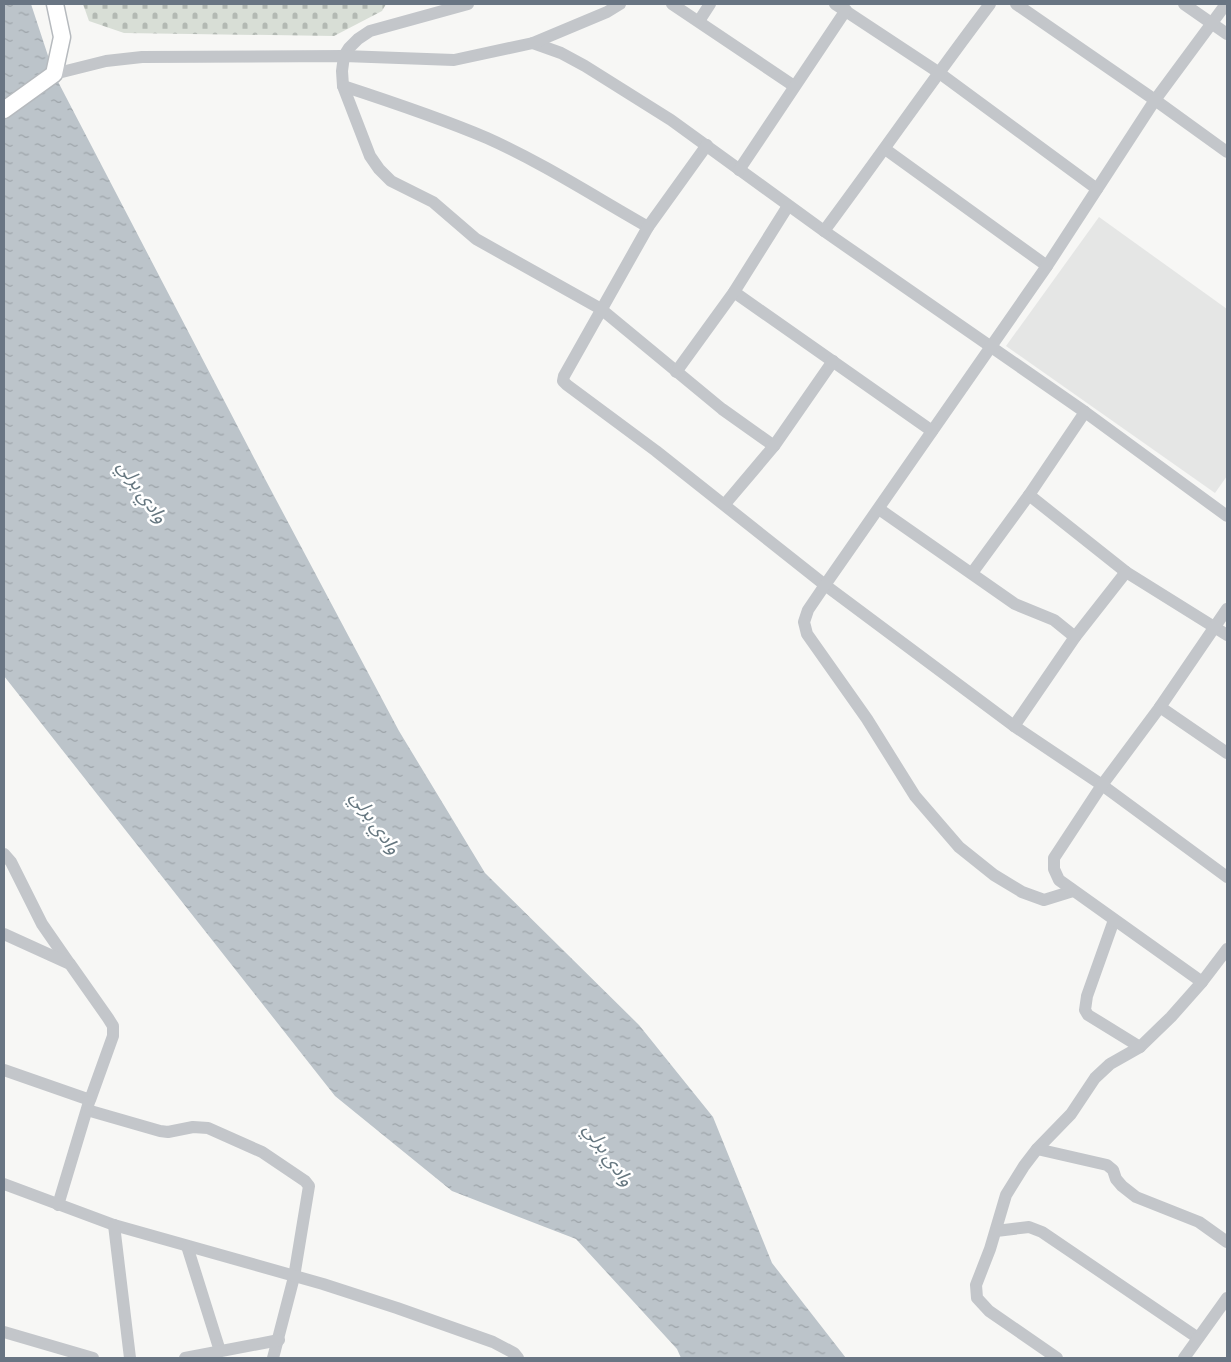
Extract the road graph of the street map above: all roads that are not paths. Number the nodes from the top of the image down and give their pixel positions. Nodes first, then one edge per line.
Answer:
1 (55, 4) edge
2 (420, 4) edge
3 (468, 4) edge
4 (620, 4) edge
5 (672, 4) edge
6 (710, 4) edge
7 (990, 4) edge
8 (1016, 4) edge
9 (1184, 4) edge
10 (1226, 4) edge
11 (841, 7) edge
12 (412, 19) junction
13 (698, 21) junction
14 (1211, 23) junction
15 (1227, 34) edge
16 (533, 43) junction
17 (344, 56) junction
18 (938, 72) junction
19 (54, 74) junction
20 (343, 86) junction
21 (794, 86) junction
22 (1155, 100) junction
23 (4, 110) edge
24 (707, 145) junction
25 (885, 149) junction
26 (1227, 152) edge
27 (739, 170) junction
28 (1097, 189) junction
29 (788, 206) junction
30 (648, 227) junction
31 (824, 231) junction
32 (1047, 266) junction
33 (734, 292) junction
34 (601, 309) junction
35 (991, 346) junction
36 (834, 361) junction
37 (676, 372) junction
38 (1085, 412) junction
39 (932, 431) junction
40 (774, 446) junction
41 (1029, 495) junction
42 (725, 504) junction
43 (879, 509) junction
44 (1227, 516) edge
45 (1126, 572) junction
46 (972, 573) junction
47 (825, 585) junction
48 (1227, 609) edge
49 (1215, 627) junction
50 (1227, 635) edge
51 (1075, 637) junction
52 (1160, 707) junction
53 (1014, 726) junction
54 (1227, 754) edge
55 (1102, 785) junction
56 (4, 854) edge
57 (1227, 878) edge
58 (1073, 891) junction
59 (1114, 920) junction
60 (4, 934) edge
61 (1227, 949) edge
62 (70, 964) junction
63 (1202, 982) junction
64 (1140, 1047) junction
65 (4, 1070) edge
66 (88, 1105) junction
67 (1038, 1149) junction
68 (4, 1184) edge
69 (58, 1205) junction
70 (114, 1225) junction
71 (996, 1231) junction
72 (1227, 1242) edge
73 (187, 1246) junction
74 (294, 1277) junction
75 (1227, 1298) edge
76 (4, 1332) edge
77 (1198, 1338) junction
78 (278, 1340) junction
79 (220, 1351) junction
80 (93, 1358) edge
81 (130, 1358) edge
82 (185, 1358) edge
83 (273, 1358) edge
84 (518, 1358) edge
85 (1057, 1358) edge
86 (1184, 1358) edge

1 - 19 street
2 - 12 street
3 - 12 street
4 - 16 street
5 - 13 street
6 - 13 street
7 - 18 street
8 - 22 street
9 - 14 street
10 - 14 street
11 - 18 street
11 - 21 street
12 - 17 street
13 - 21 street
14 - 15 street
14 - 22 street
16 - 17 street
16 - 24 street
17 - 19 street
17 - 20 street
18 - 25 street
18 - 28 street
19 - 23 street
20 - 30 street
20 - 34 street
21 - 27 street
22 - 26 street
22 - 28 street
24 - 27 street
24 - 30 street
25 - 31 street
25 - 32 street
27 - 29 street
28 - 32 street
29 - 31 street
29 - 33 street
30 - 34 street
31 - 35 street
32 - 35 street
33 - 36 street
33 - 37 street
34 - 37 street
34 - 42 street
35 - 38 street
35 - 39 street
36 - 39 street
36 - 40 street
37 - 40 street
38 - 41 street
38 - 44 street
39 - 43 street
40 - 42 street
41 - 45 street
41 - 46 street
42 - 47 street
43 - 46 street
43 - 47 street
45 - 49 street
45 - 51 street
46 - 51 street
47 - 53 street
47 - 58 street
48 - 49 street
49 - 50 street
49 - 52 street
51 - 53 street
52 - 54 street
52 - 55 street
53 - 55 street
55 - 57 street
55 - 58 street
56 - 62 street
58 - 59 street
59 - 63 street
59 - 64 street
60 - 62 street
61 - 63 street
62 - 66 street
63 - 64 street
64 - 67 street
65 - 66 street
66 - 69 street
66 - 74 street
67 - 71 street
67 - 72 street
68 - 69 street
69 - 70 street
70 - 73 street
70 - 81 street
71 - 77 street
71 - 85 street
73 - 74 street
73 - 79 street
74 - 78 street
74 - 84 street
75 - 77 street
76 - 80 street
77 - 86 street
78 - 79 street
78 - 83 street
79 - 82 street

